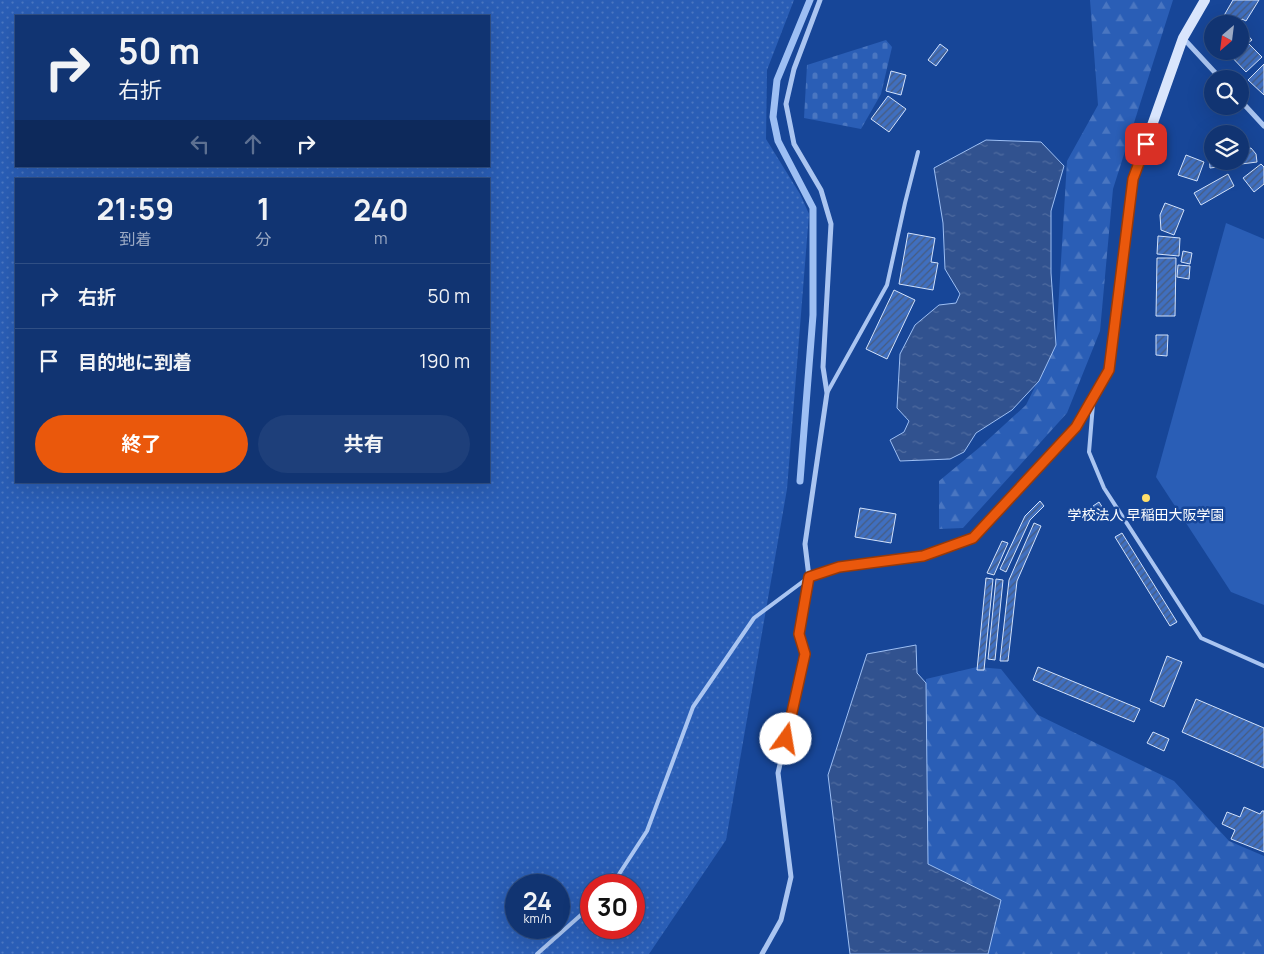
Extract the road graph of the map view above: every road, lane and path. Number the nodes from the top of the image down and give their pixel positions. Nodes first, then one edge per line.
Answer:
1 (820, 0) edge
2 (1205, 0) edge
3 (1183, 38) junction
4 (1213, 70) edge
5 (1249, 110) edge
6 (1264, 126) edge
7 (918, 152) dead end
8 (827, 393) junction
9 (1094, 397) junction
10 (809, 577) junction
11 (1264, 666) edge
12 (619, 874) edge
13 (580, 916) edge
14 (537, 954) edge
15 (762, 954) edge

1 - 8 street
2 - 3 street
3 - 4 street
3 - 9 street
5 - 6 street
7 - 8 lane
8 - 10 street
9 - 10 street
9 - 11 lane
10 - 12 lane
10 - 15 street
13 - 14 lane

